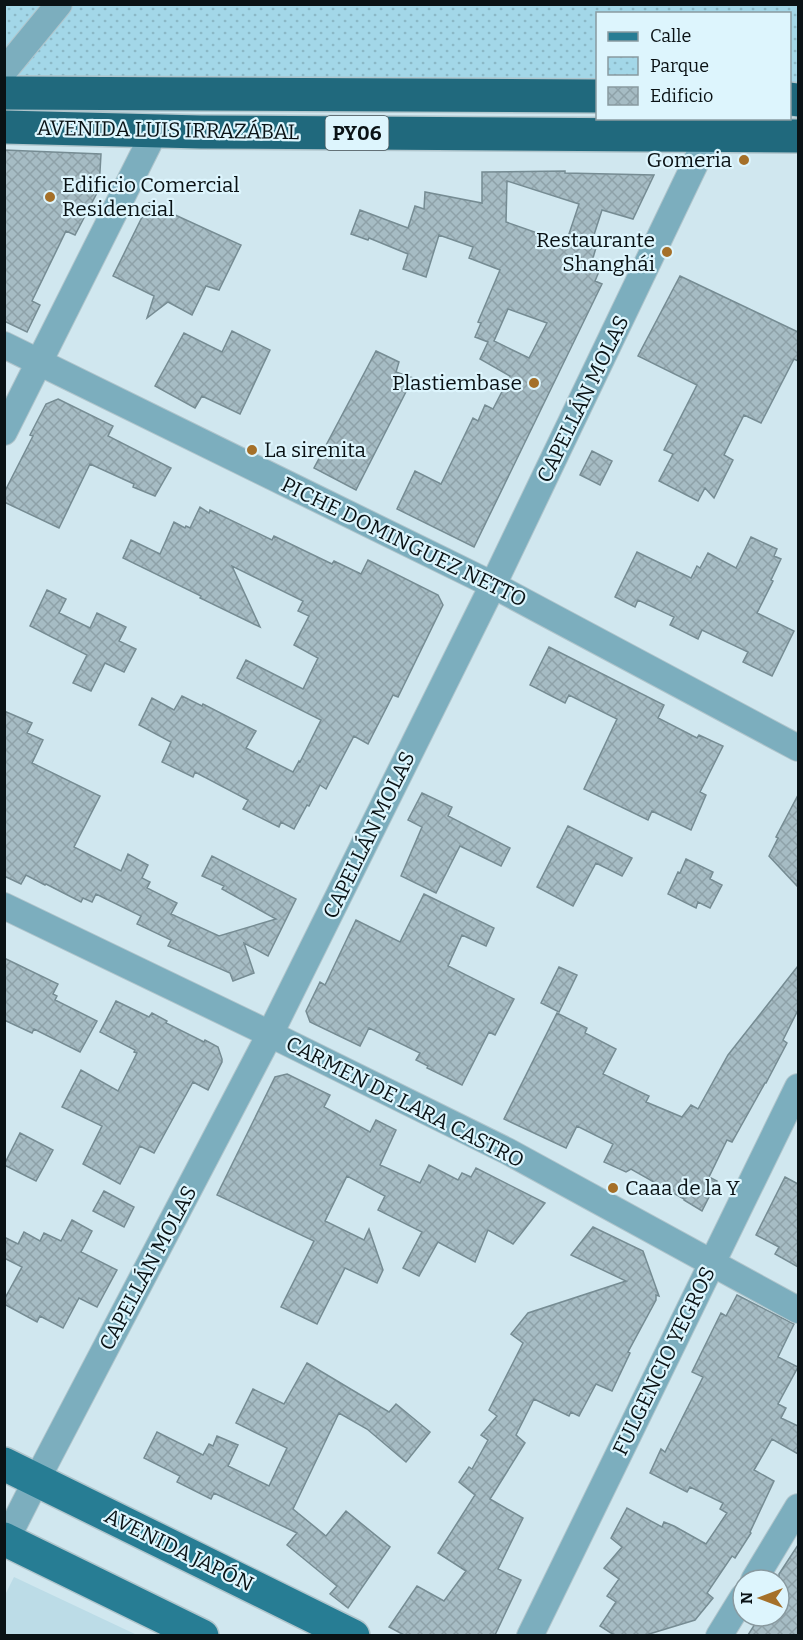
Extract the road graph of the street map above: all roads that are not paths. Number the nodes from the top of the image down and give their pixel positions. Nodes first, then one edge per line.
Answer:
1 (59, 4) edge
2 (4, 71) edge
3 (4, 93) edge
4 (596, 96) edge
5 (4, 127) edge
6 (713, 127) edge
7 (155, 131) junction
8 (798, 136) edge
9 (4, 345) edge
10 (39, 363) junction
11 (4, 432) edge
12 (493, 585) junction
13 (798, 748) edge
14 (4, 906) edge
15 (270, 1034) junction
16 (798, 1087) edge
17 (712, 1264) junction
18 (798, 1310) edge
19 (4, 1464) edge
20 (36, 1481) junction
21 (798, 1507) edge
22 (5, 1541) edge
23 (761, 1568) edge
24 (731, 1616) edge
25 (202, 1635) edge
26 (353, 1635) edge
27 (530, 1635) edge
28 (719, 1635) edge

1 - 2 street
3 - 4 highway, AVENIDA LUIS IRRAZÁBAL / PY06
5 - 7 highway, AVENIDA LUIS IRRAZÁBAL / PY06
6 - 7 highway, AVENIDA LUIS IRRAZÁBAL / PY06
6 - 8 highway, AVENIDA LUIS IRRAZÁBAL / PY06
6 - 12 street, CAPELLÁN MOLAS
7 - 10 street
9 - 10 street, PICHE DOMINGUEZ NETTO
10 - 11 street
10 - 12 street, PICHE DOMINGUEZ NETTO
12 - 13 street, PICHE DOMINGUEZ NETTO
12 - 15 street, CAPELLÁN MOLAS
14 - 15 street, CARMEN DE LARA CASTRO
15 - 17 street, CARMEN DE LARA CASTRO
15 - 20 street, CAPELLÁN MOLAS
16 - 17 street, FULGENCIO YEGROS
17 - 18 street, CARMEN DE LARA CASTRO
17 - 27 street, FULGENCIO YEGROS
19 - 20 main road, AVENIDA JAPÓN
20 - 22 street, CAPELLÁN MOLAS
20 - 26 main road, AVENIDA JAPÓN
21 - 23 street
22 - 25 main road
24 - 28 street

